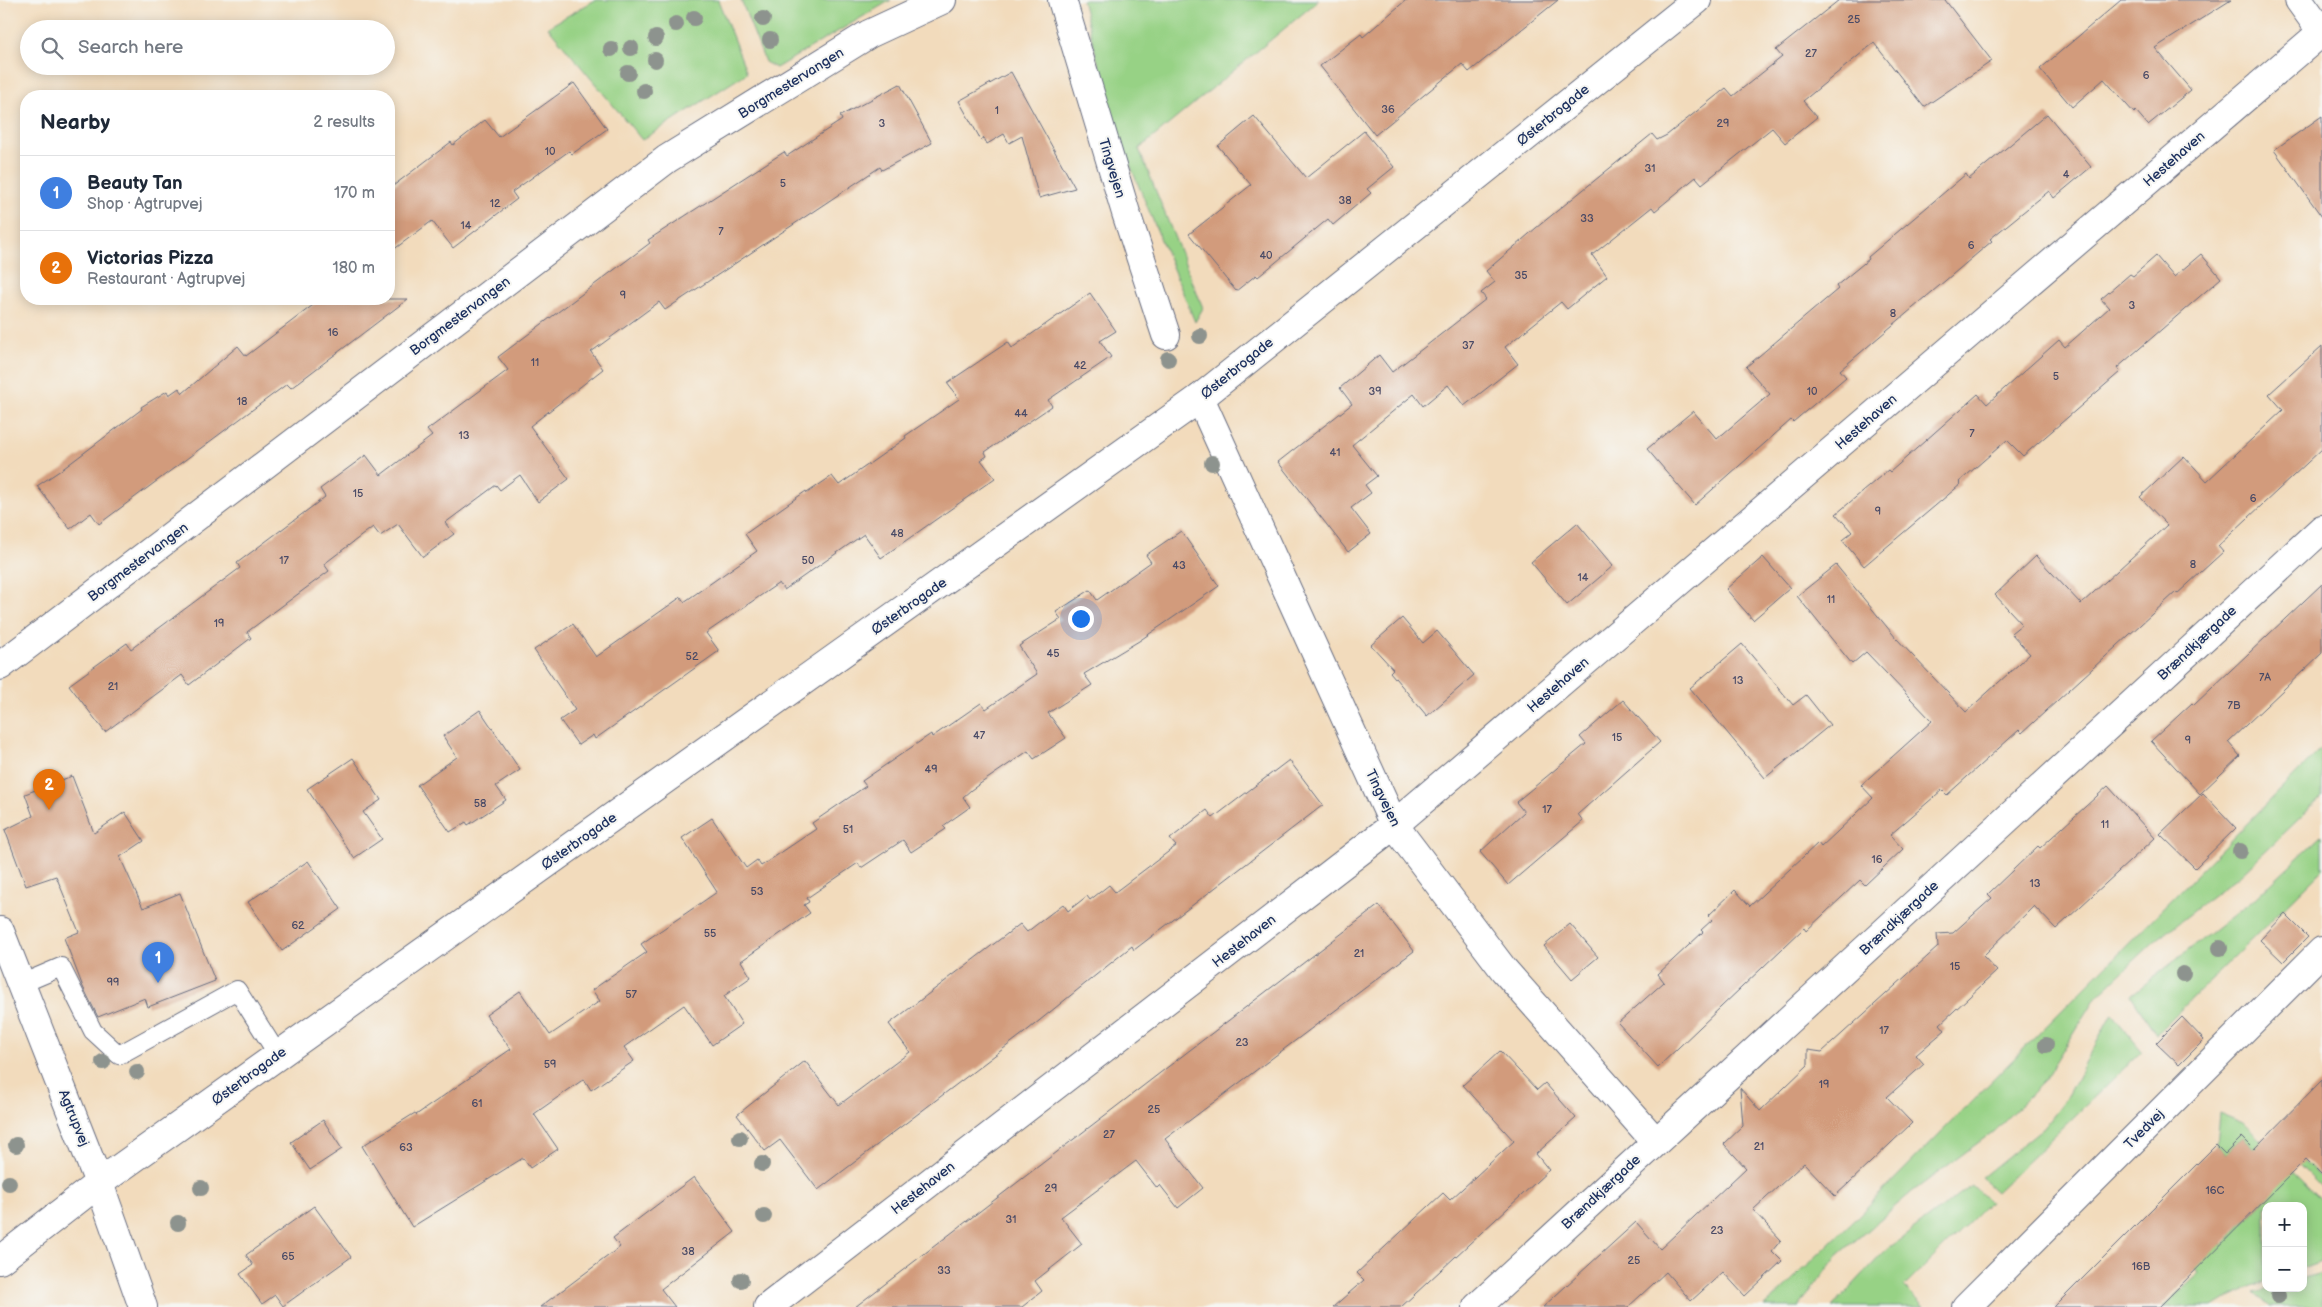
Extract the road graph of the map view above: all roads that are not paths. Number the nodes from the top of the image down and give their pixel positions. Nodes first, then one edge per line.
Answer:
1 (942, 0) edge
2 (1062, 0) edge
3 (1697, 0) edge
4 (2299, 0) edge
5 (2322, 32) edge
6 (1166, 335) dead end
7 (1200, 398) junction
8 (2322, 529) edge
9 (0, 666) edge
10 (1394, 825) junction
11 (0, 931) edge
12 (2322, 952) edge
13 (21, 984) junction
14 (278, 1055) junction
15 (1656, 1142) junction
16 (99, 1183) junction
17 (0, 1260) edge
18 (143, 1307) edge
19 (768, 1307) edge
20 (1477, 1307) edge
21 (1966, 1307) edge

1 - 9 street, Borgmestervangen
2 - 6 street, Tingvejen
3 - 7 street, Østerbrogade
4 - 5 street
5 - 10 street, Hestehaven
7 - 10 street, Tingvejen
7 - 14 street, Østerbrogade
8 - 15 street, Brændkjærgade
10 - 15 street, Tingvejen
10 - 19 street, Hestehaven
11 - 13 street, Agtrupvej
12 - 21 street, Tvedvej
13 - 14 lane
13 - 16 street, Agtrupvej
14 - 16 street, Østerbrogade
15 - 20 street, Brændkjærgade
16 - 17 street, Østerbrogade
16 - 18 street, Agtrupvej

